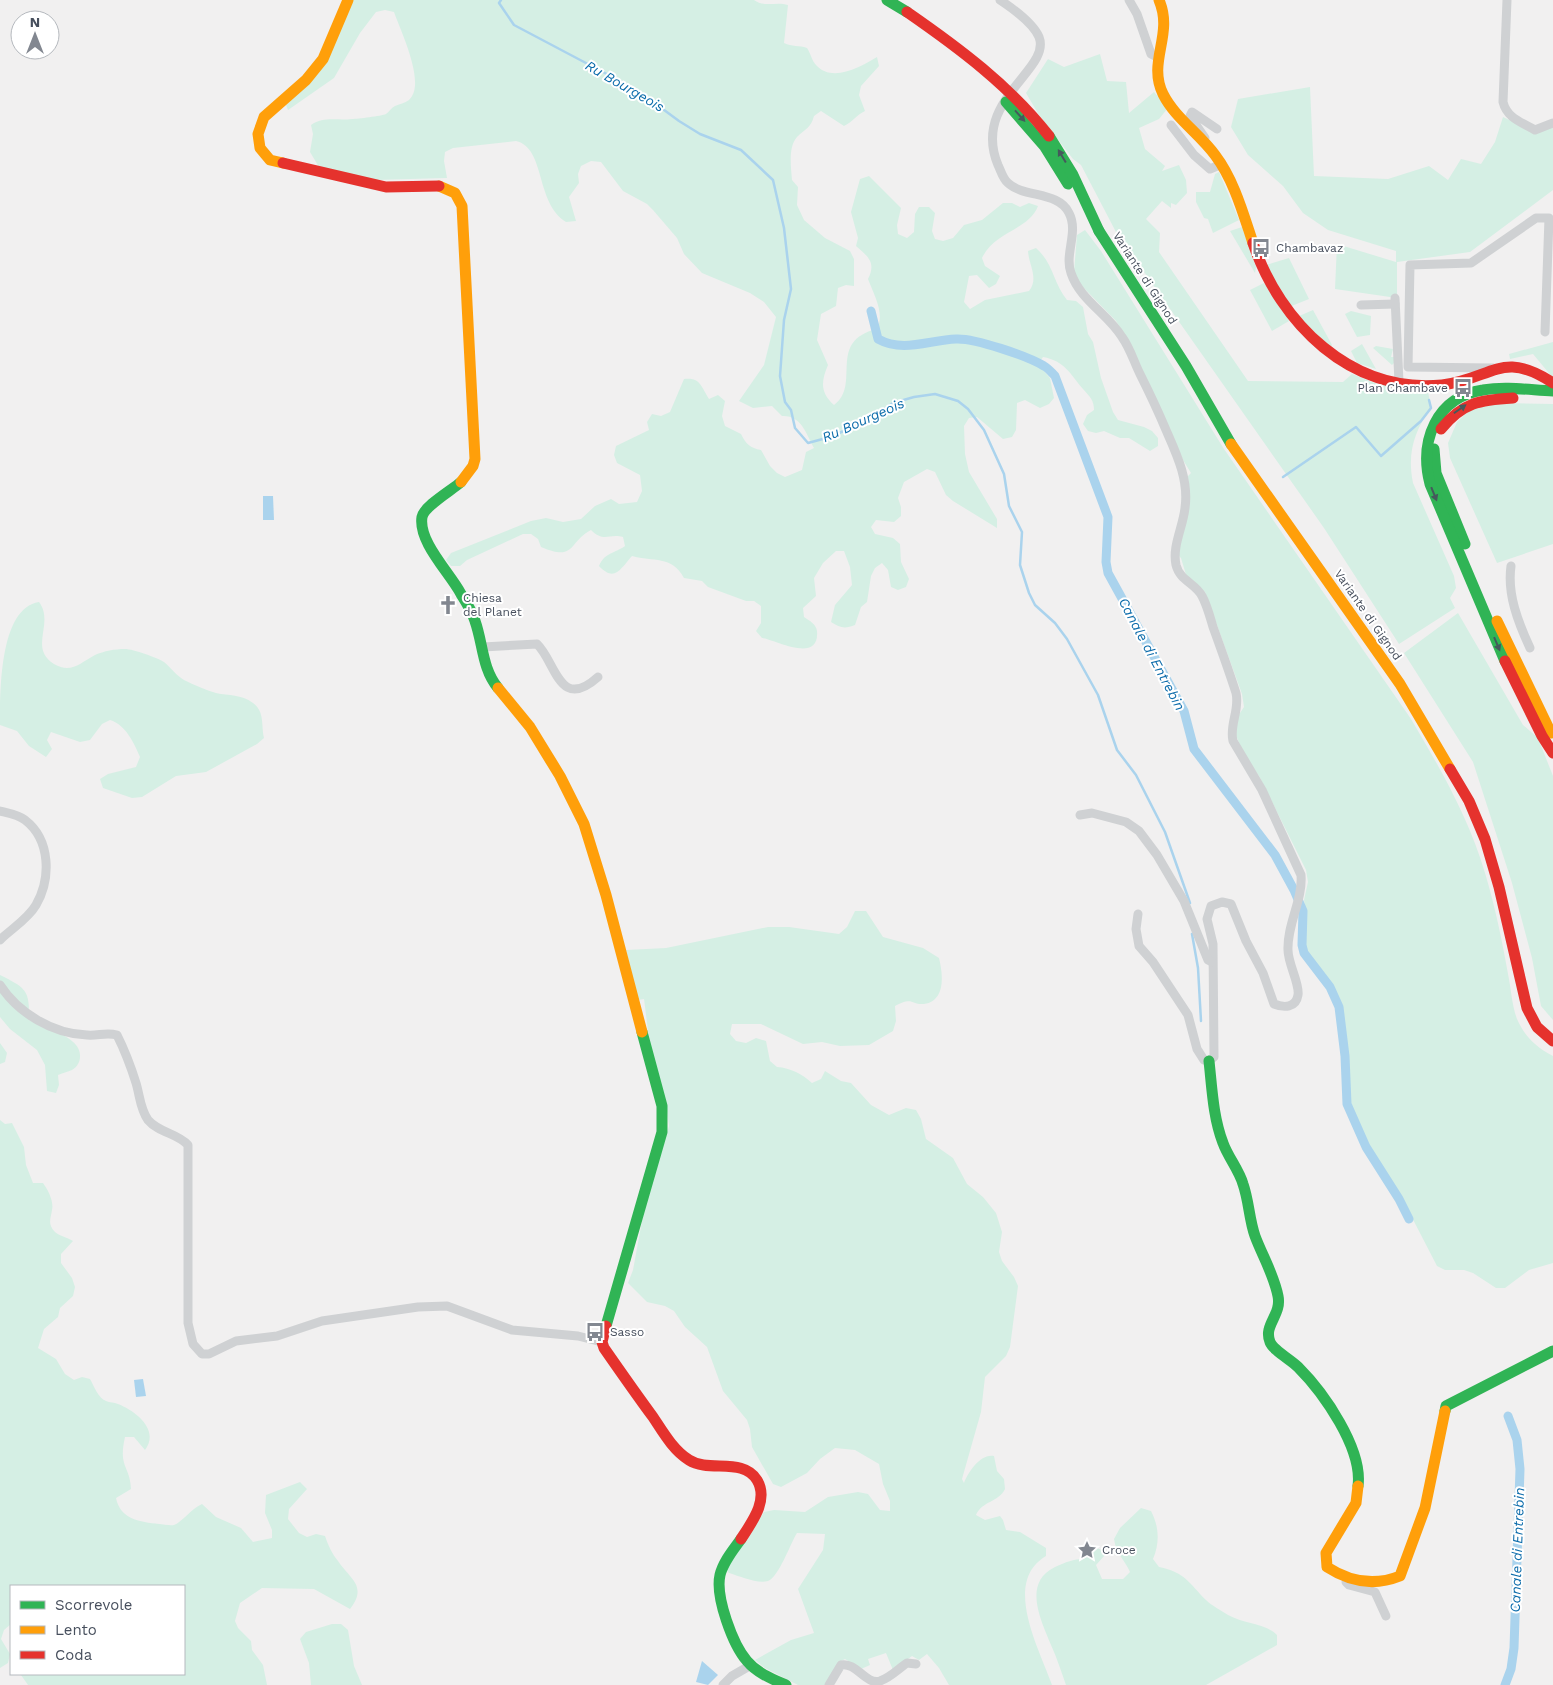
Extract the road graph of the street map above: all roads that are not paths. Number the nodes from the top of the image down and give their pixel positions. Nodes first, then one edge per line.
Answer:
1 (348, 0) edge
2 (887, 0) edge
3 (1000, 0) edge
4 (1129, 0) edge
5 (1159, 0) edge
6 (1507, 0) edge
7 (1159, 58) junction
8 (1553, 123) edge
9 (1171, 125) dead end
10 (1217, 129) dead end
11 (1205, 143) junction
12 (1222, 164) junction
13 (1361, 304) dead end
14 (1545, 332) dead end
15 (1505, 368) junction
16 (1529, 368) junction
17 (1399, 382) junction
18 (1516, 390) junction
19 (1552, 392) edge
20 (1511, 566) dead end
21 (483, 647) junction
22 (1530, 648) dead end
23 (598, 677) dead end
24 (1553, 738) edge
25 (1553, 753) edge
26 (0, 810) edge
27 (1080, 815) dead end
28 (1138, 914) dead end
29 (0, 940) edge
30 (1212, 962) junction
31 (0, 985) edge
32 (1553, 1041) edge
33 (1209, 1061) junction
34 (602, 1342) junction
35 (1553, 1351) edge
36 (1342, 1577) junction
37 (1386, 1616) dead end
38 (916, 1664) dead end
39 (751, 1665) junction
40 (723, 1685) edge
41 (786, 1685) edge
42 (829, 1685) edge

1 - 21 main road
2 - 32 main road, Variante di Gignod, bridge
3 - 30 street
4 - 7 street
5 - 7 main road
6 - 8 street
7 - 11 main road
9 - 12 street
10 - 11 street
11 - 12 main road
12 - 17 main road
13 - 17 street
14 - 15 street
15 - 16 main road
15 - 17 main road
16 - 18 main road
16 - 19 main road
18 - 19 main road
18 -> 25 main road
24 -> 19 main road
20 - 22 street
21 - 23 street
21 - 34 main road
26 - 29 street
27 - 30 street
28 - 33 street
30 - 33 street
31 - 34 street
33 - 36 main road
34 - 39 main road
35 - 36 main road
36 - 37 street
38 - 42 street
39 - 40 street
39 - 41 main road

